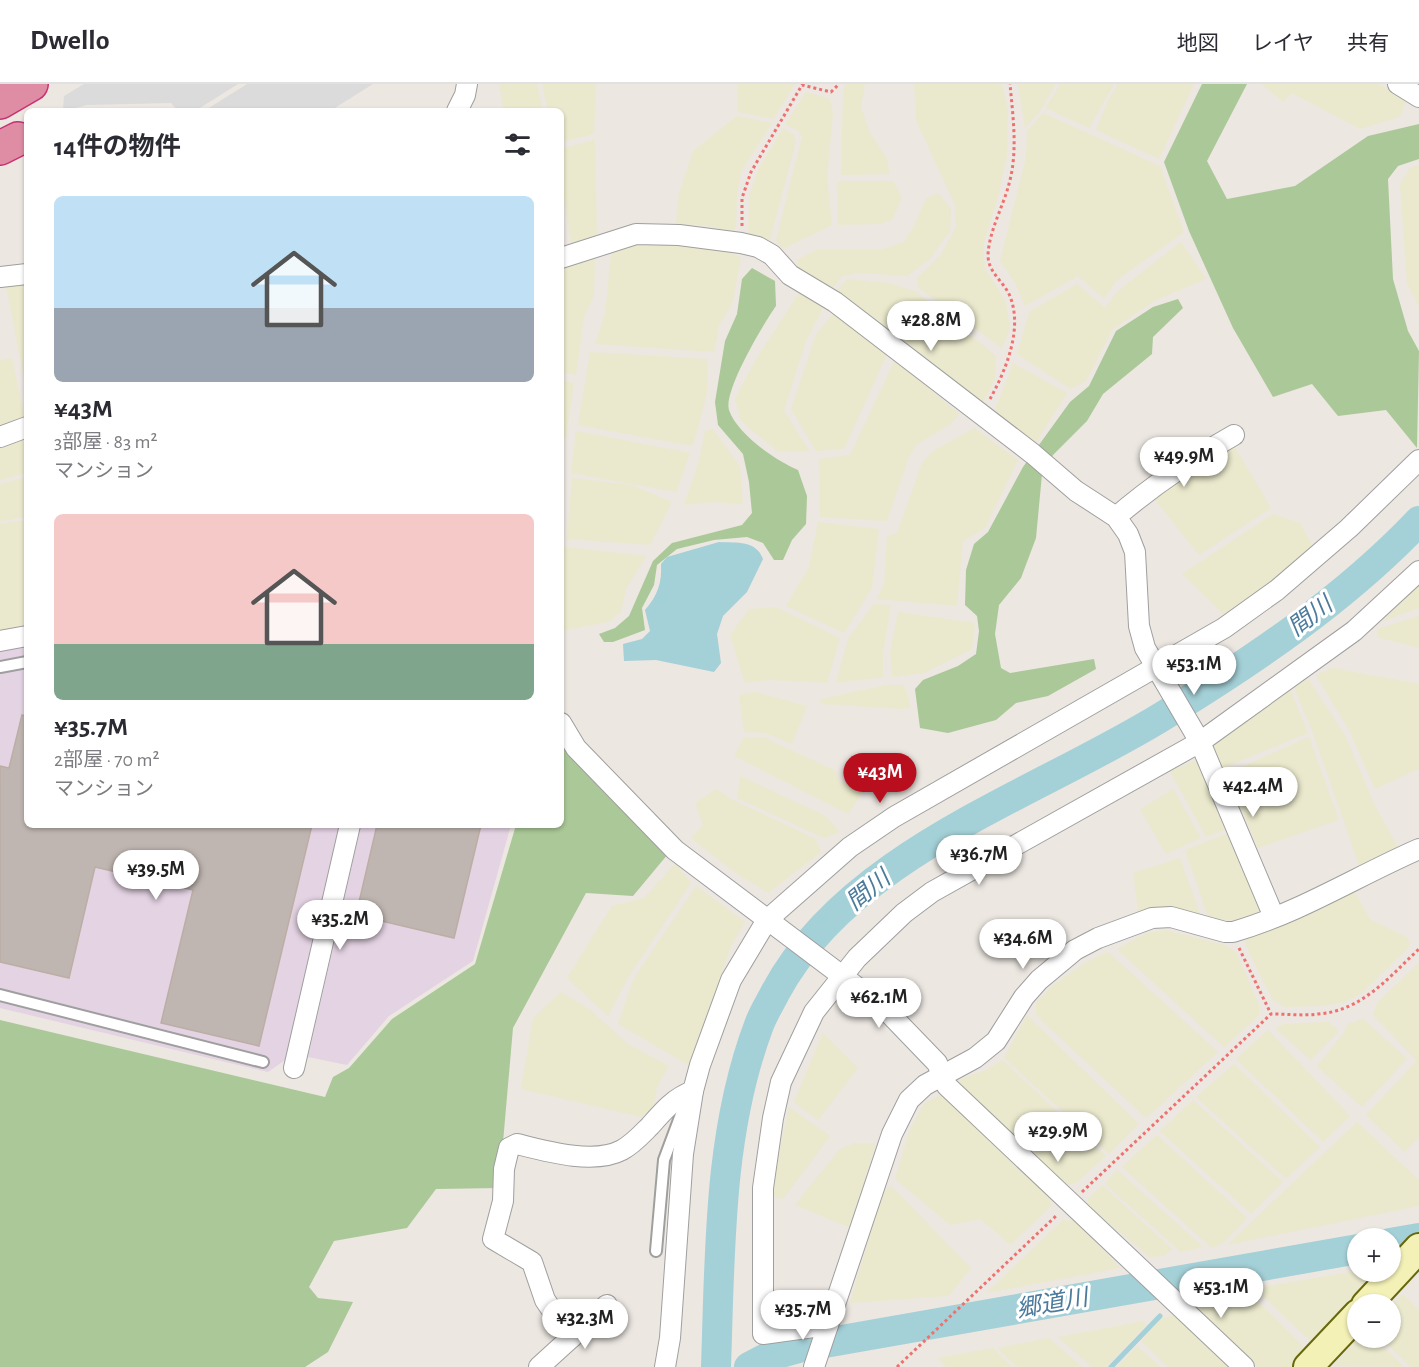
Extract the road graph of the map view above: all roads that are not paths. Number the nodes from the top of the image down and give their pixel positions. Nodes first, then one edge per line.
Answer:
1 (31, 84) edge
2 (467, 84) edge
3 (1398, 84) edge
4 (1419, 97) edge
5 (0, 102) edge
6 (458, 108) edge
7 (564, 257) edge
8 (24, 274) edge
9 (0, 277) edge
10 (24, 428) edge
11 (1234, 435) dead end
12 (0, 437) edge
13 (1419, 460) edge
14 (1116, 517) junction
15 (1419, 571) edge
16 (24, 637) edge
17 (0, 641) edge
18 (24, 663) edge
19 (0, 667) edge
20 (1158, 671) junction
21 (564, 728) edge
22 (1199, 739) junction
23 (349, 828) edge
24 (1419, 849) edge
25 (1274, 917) junction
26 (770, 922) junction
27 (838, 974) junction
28 (0, 996) edge
29 (263, 1062) dead end
30 (294, 1068) dead end
31 (942, 1075) junction
32 (688, 1093) junction
33 (656, 1251) dead end
34 (1415, 1252) edge
35 (1376, 1294) edge
36 (608, 1305) dead end
37 (1347, 1326) edge
38 (828, 1327) junction
39 (571, 1338) junction
40 (814, 1366) edge
41 (539, 1367) edge
42 (665, 1367) edge
43 (1244, 1367) edge
44 (1308, 1367) edge

1 - 5 highway
2 - 6 street
3 - 4 street
7 - 14 street
8 - 9 street
10 - 12 street
11 - 14 street
13 - 20 street
14 - 20 street
15 - 22 street
16 - 17 street
18 - 19 lane
20 - 22 street
20 - 26 street
21 - 26 street
22 - 25 street
22 - 27 street
23 - 30 street
24 - 25 street
25 - 31 street
26 - 27 street
26 - 32 street
27 - 31 street
27 - 38 street
28 - 29 lane
31 - 38 street
31 - 43 street
32 - 33 lane
32 - 39 street
32 - 42 street
34 - 35 main road
36 - 39 street
37 - 44 main road
38 - 40 street
39 - 41 street

